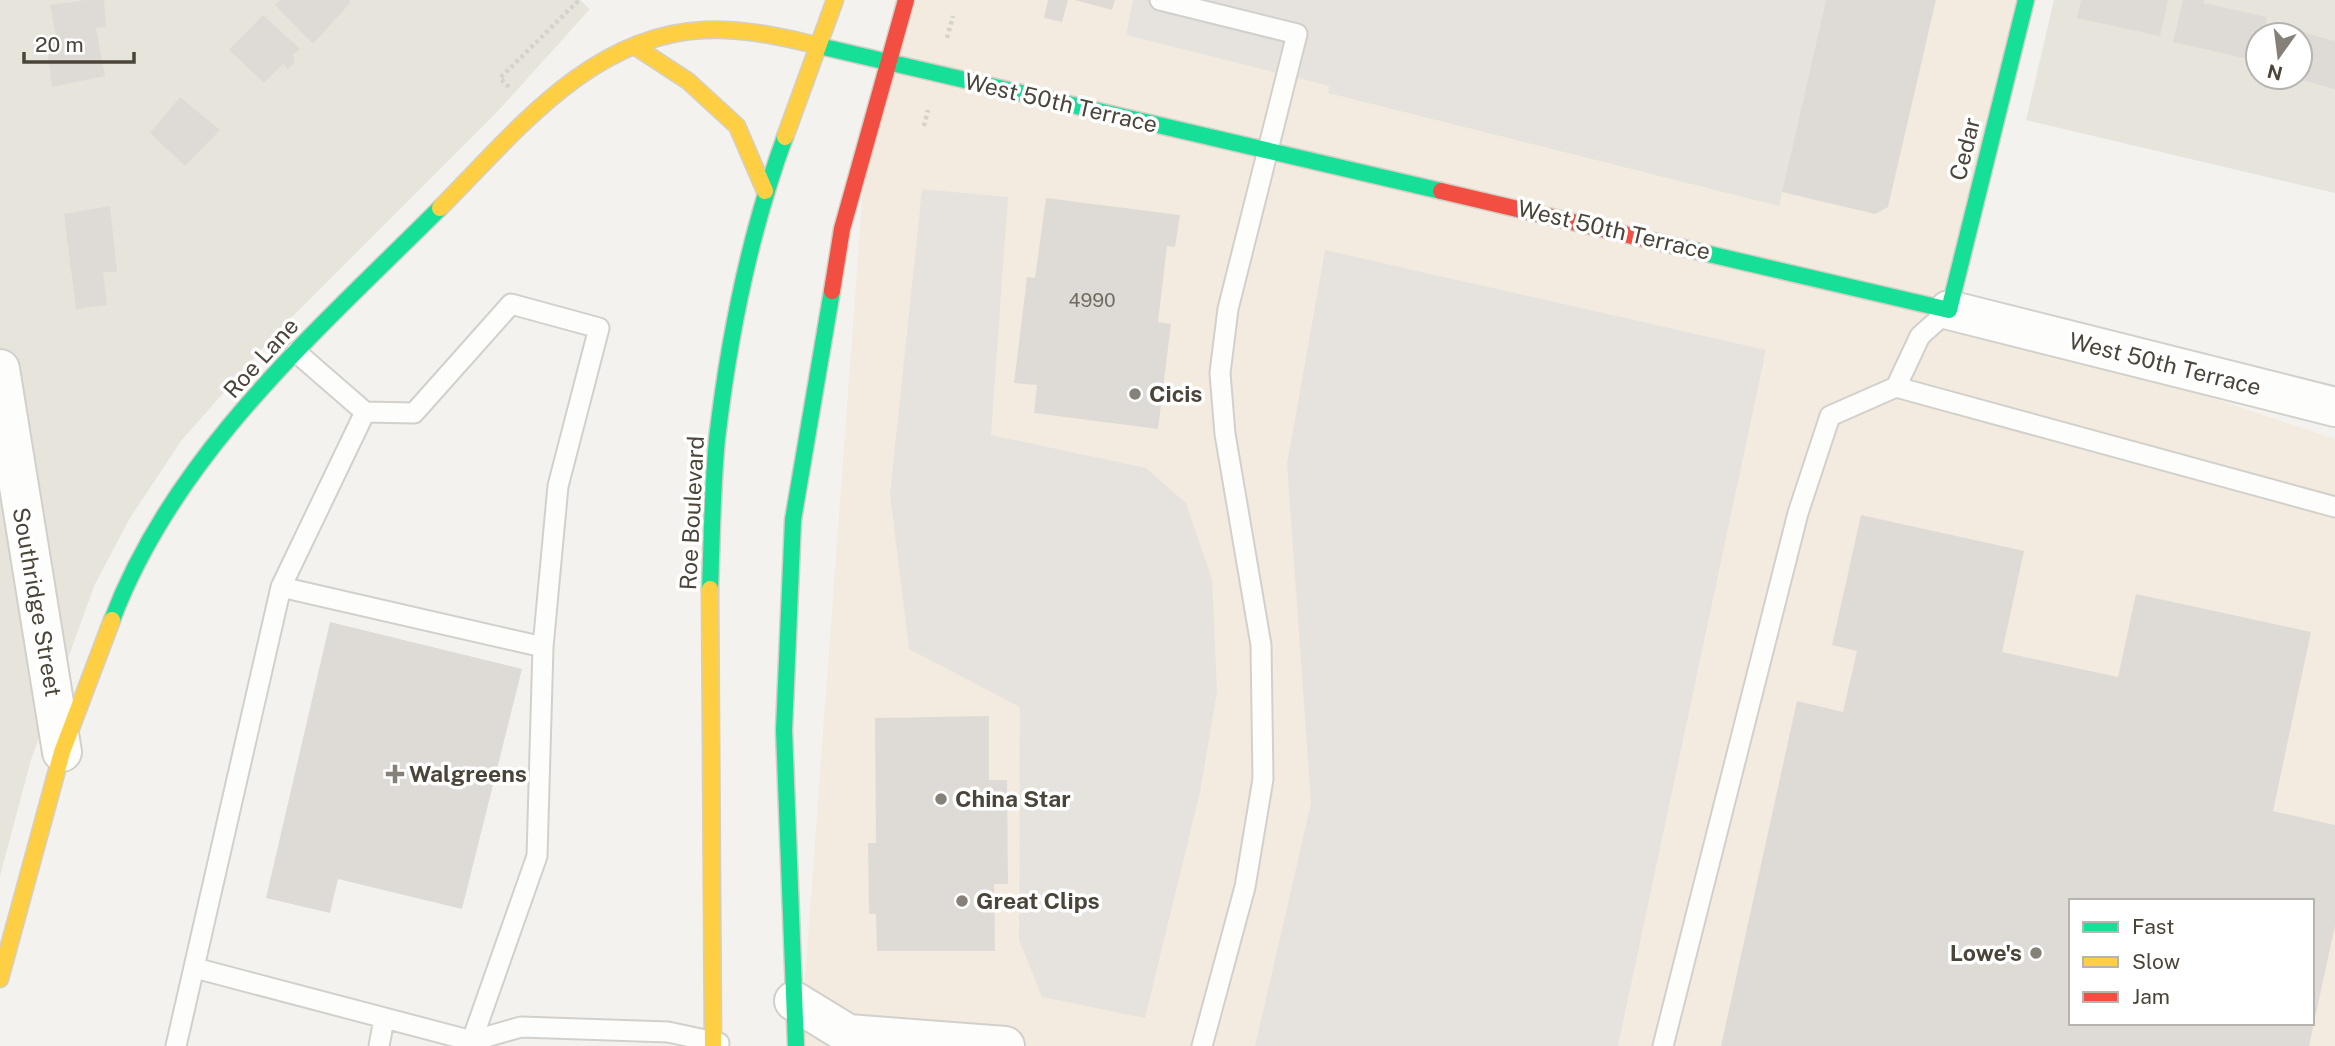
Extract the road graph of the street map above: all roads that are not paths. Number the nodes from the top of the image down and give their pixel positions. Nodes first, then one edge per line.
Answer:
1 (835, 0) edge
2 (906, 0) edge
3 (1160, 0) edge
4 (2025, 0) edge
5 (820, 45) junction
6 (636, 47) junction
7 (890, 63) junction
8 (1269, 149) junction
9 (765, 191) junction
10 (1950, 310) junction
11 (296, 352) junction
12 (0, 369) edge
13 (1896, 387) junction
14 (2335, 407) edge
15 (365, 412) junction
16 (2335, 507) edge
17 (281, 587) junction
18 (542, 648) junction
19 (62, 752) junction
20 (195, 968) junction
21 (0, 979) edge
22 (794, 1001) junction
23 (384, 1019) junction
24 (473, 1044) edge
25 (717, 1044) edge
26 (176, 1046) edge
27 (379, 1046) edge
28 (796, 1046) edge
29 (1005, 1046) edge
30 (1202, 1046) edge
31 (1663, 1046) edge

1 - 5 street, Roe Boulevard
2 - 7 street
3 - 8 lane
4 - 10 street, Cedar
5 - 6 street, Roe Lane
5 - 7 street, West 50th Terrace
5 - 9 street, Roe Boulevard
6 - 9 street
6 - 11 street, Roe Lane
7 - 8 street, West 50th Terrace
7 - 22 street
8 - 10 street, West 50th Terrace
8 - 30 lane
9 - 25 street, Roe Boulevard
10 - 13 lane
10 - 14 street, West 50th Terrace
11 - 15 lane
11 - 19 street, Roe Lane
12 - 19 street, Southridge Street
13 - 16 lane
13 - 31 lane
15 - 17 lane
15 - 18 lane
17 - 18 lane
17 - 20 lane
18 - 24 lane
19 - 21 street, Roe Lane
20 - 23 lane
20 - 26 lane
22 - 28 street
22 - 29 street
23 - 24 lane
23 - 27 lane
24 - 25 lane

